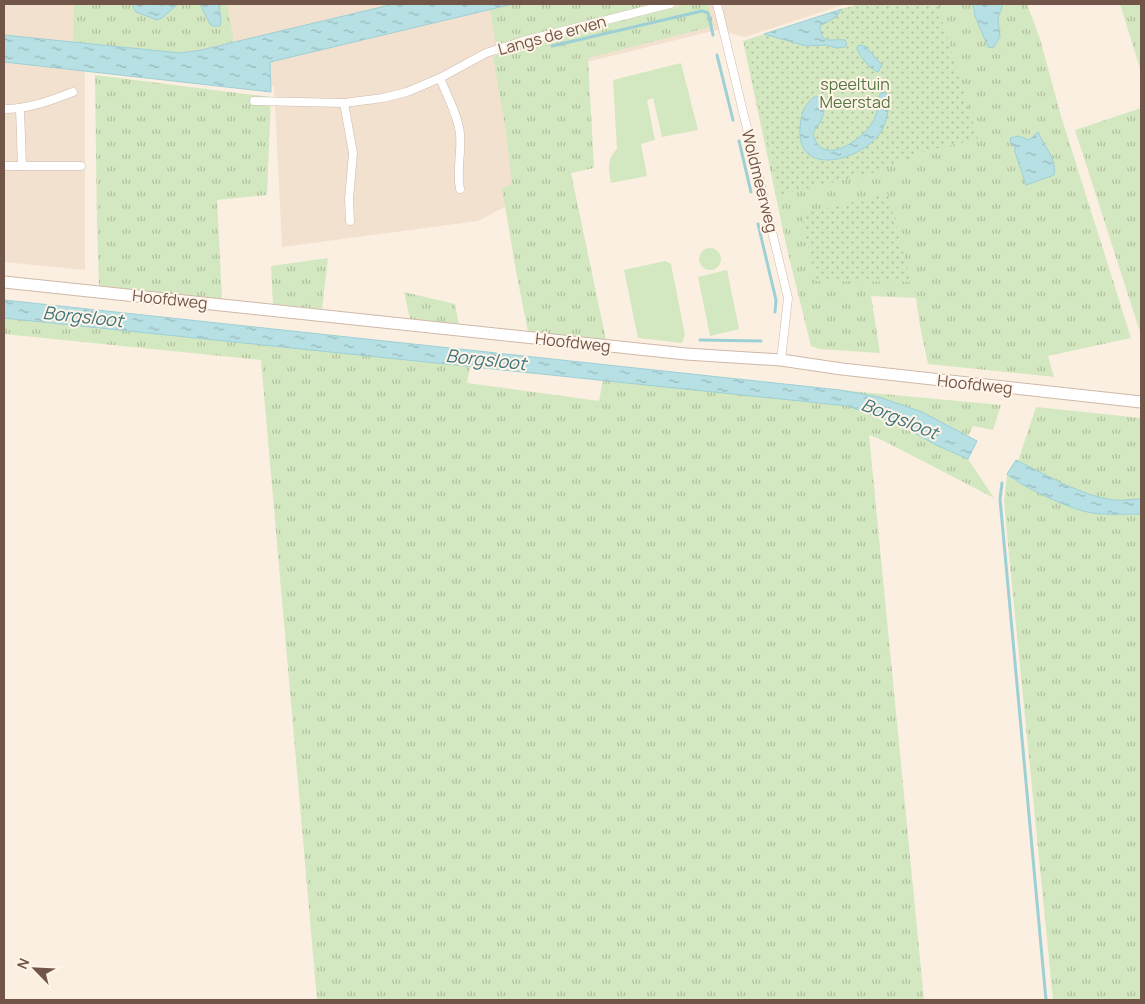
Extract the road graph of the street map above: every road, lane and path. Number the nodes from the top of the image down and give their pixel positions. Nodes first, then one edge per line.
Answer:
1 (670, 4) edge
2 (717, 4) edge
3 (440, 78) junction
4 (73, 92) dead end
5 (254, 101) dead end
6 (344, 103) junction
7 (4, 109) edge
8 (20, 109) junction
9 (6, 166) dead end
10 (22, 166) junction
11 (81, 166) dead end
12 (460, 189) dead end
13 (350, 221) dead end
14 (4, 282) edge
15 (781, 360) junction
16 (1141, 402) edge

1 - 3 street, Langs de erven
2 - 15 street, Woldmeerweg
3 - 6 street, Langs de erven
3 - 12 street
4 - 8 street
5 - 6 street, Langs de erven
6 - 13 street
7 - 8 street
8 - 10 street
9 - 10 street
10 - 11 street
14 - 15 main road, Hoofdweg
15 - 16 main road, Hoofdweg

